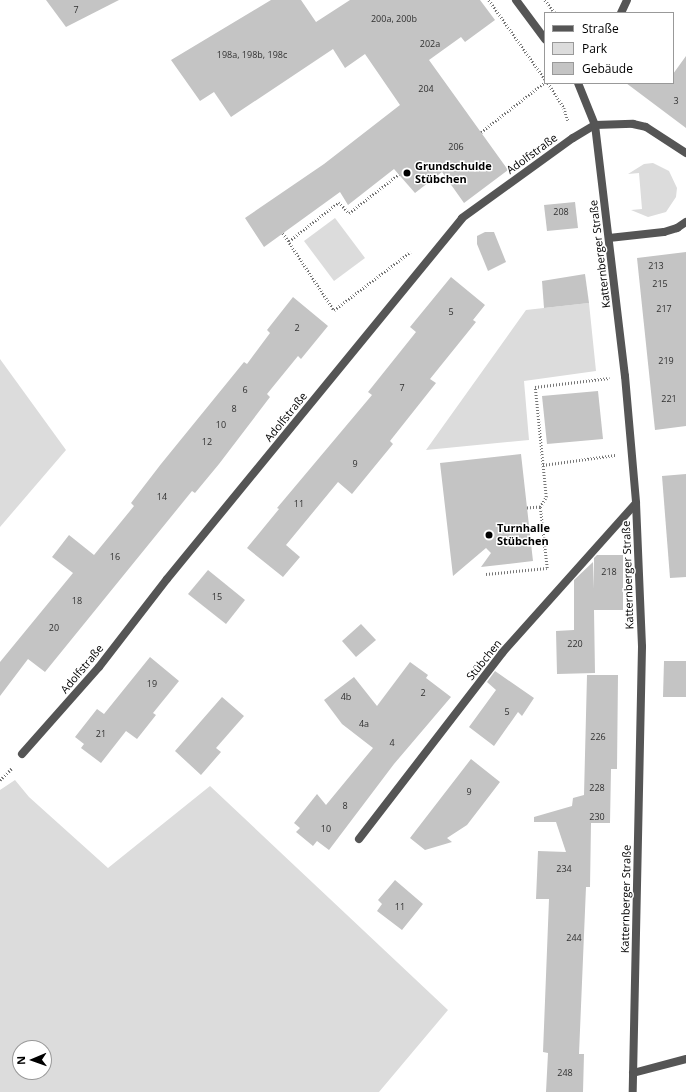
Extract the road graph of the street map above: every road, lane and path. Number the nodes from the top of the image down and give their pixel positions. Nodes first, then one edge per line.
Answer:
1 (489, 0) edge
2 (516, 0) edge
3 (546, 0) edge
4 (627, 0) edge
5 (554, 12) edge
6 (621, 12) edge
7 (544, 38) edge
8 (544, 79) edge
9 (544, 84) edge
10 (547, 84) edge
11 (578, 84) edge
12 (595, 125) junction
13 (481, 132) dead end
14 (573, 138) junction
15 (686, 153) edge
16 (399, 174) dead end
17 (686, 222) edge
18 (283, 233) dead end
19 (610, 238) junction
20 (289, 241) junction
21 (413, 251) dead end
22 (625, 376) junction
23 (633, 453) junction
24 (542, 465) junction
25 (636, 503) junction
26 (540, 507) junction
27 (527, 508) dead end
28 (486, 574) dead end
29 (22, 754) dead end
30 (359, 839) dead end
31 (686, 1059) edge
32 (633, 1072) junction
33 (633, 1092) edge

1 - 8 path
2 - 7 street
3 - 5 path
4 - 6 street
9 - 13 path
10 - 14 path
11 - 12 street, Katternberger Straße
12 - 14 street, Adolfstraße
12 - 15 street
12 - 19 street, Katternberger Straße
14 - 29 street, Adolfstraße
16 - 20 path
17 - 19 street
18 - 20 path
19 - 22 street, Katternberger Straße
20 - 21 path
22 - 23 street, Katternberger Straße
22 - 24 path
23 - 24 path
23 - 25 street, Katternberger Straße
24 - 26 path
25 - 30 street, Stübchen
25 - 32 street, Katternberger Straße
26 - 27 path
26 - 28 path
31 - 32 street
32 - 33 street, Katternberger Straße

